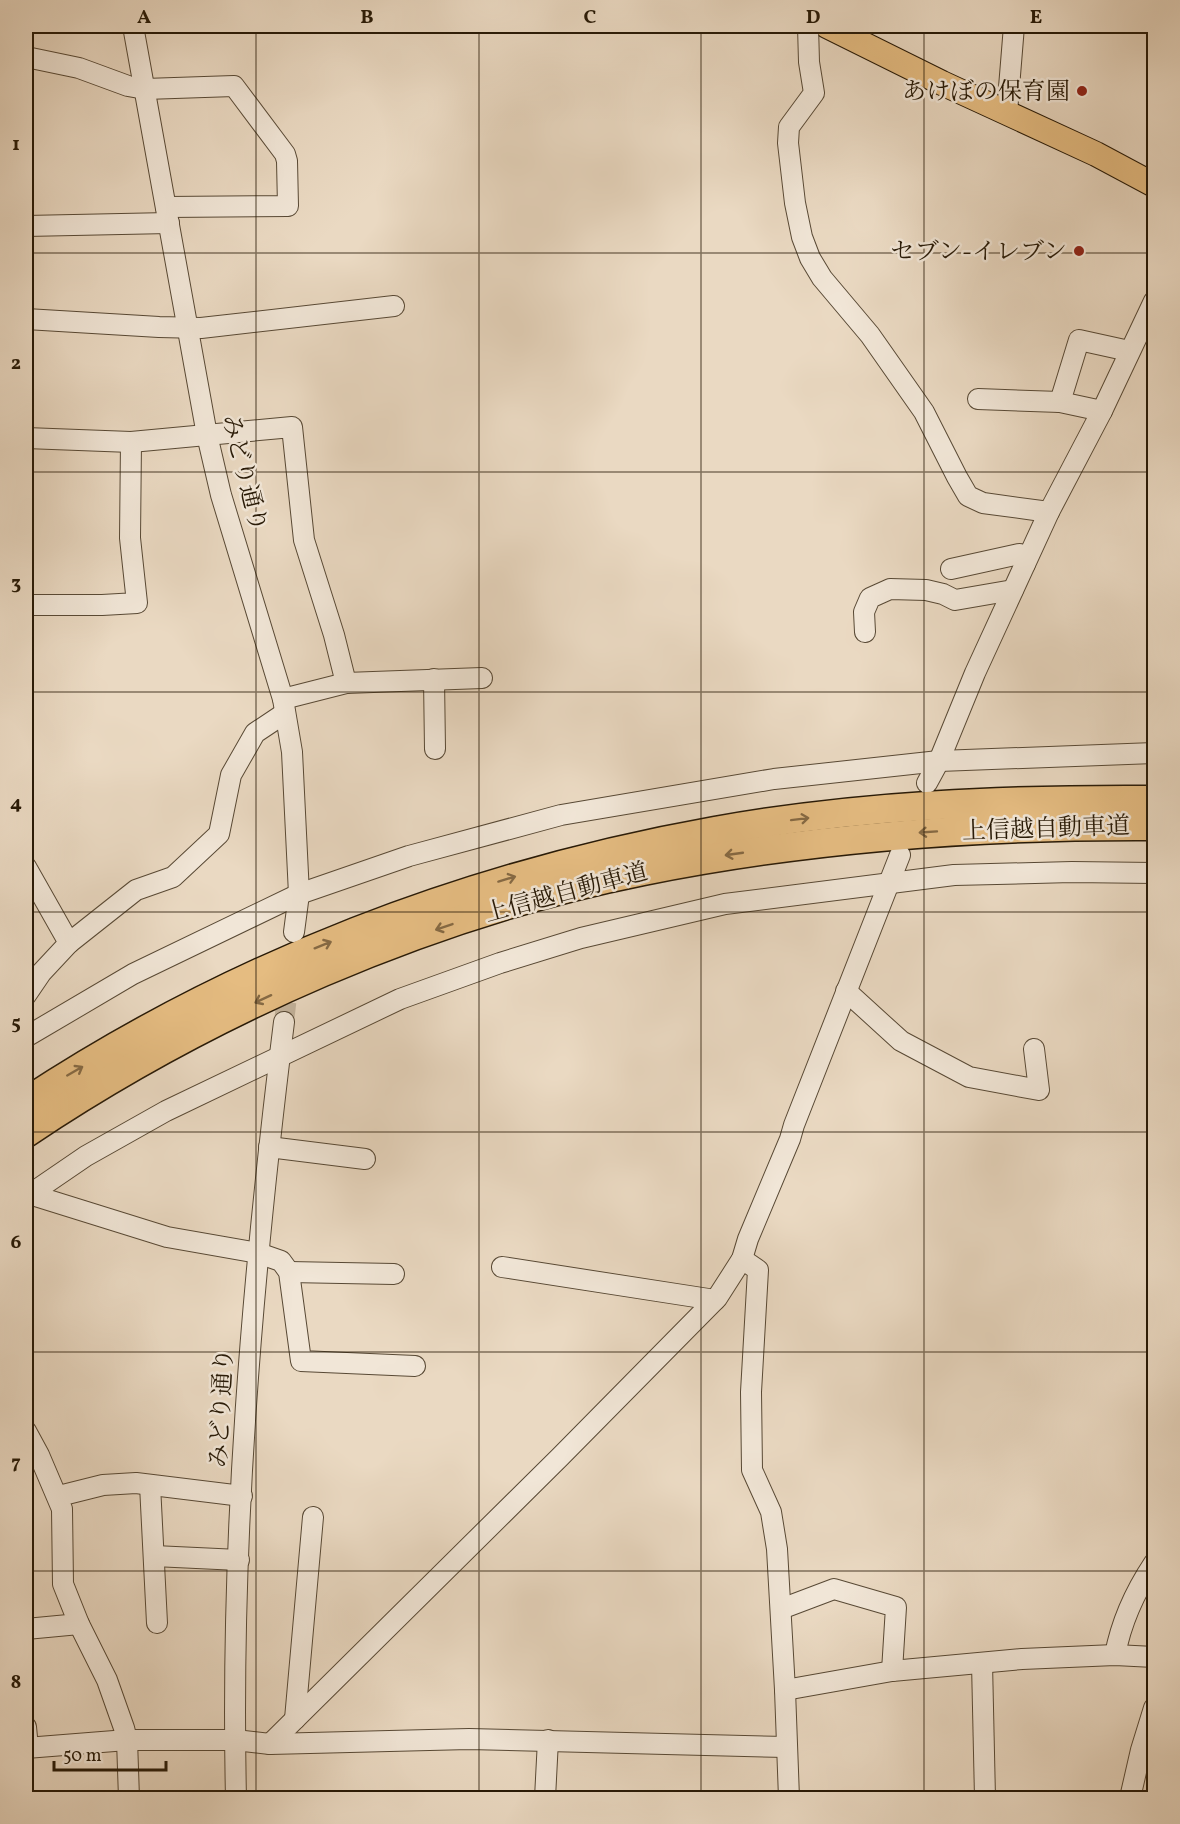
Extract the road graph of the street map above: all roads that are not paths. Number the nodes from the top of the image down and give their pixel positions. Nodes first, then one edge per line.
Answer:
1 (133, 26) edge
2 (808, 26) edge
3 (827, 26) edge
4 (1014, 26) edge
5 (26, 60) edge
6 (145, 89) junction
7 (1007, 112) junction
8 (1155, 185) edge
9 (168, 215) junction
10 (26, 226) edge
11 (1155, 302) edge
12 (394, 306) dead end
13 (26, 319) edge
14 (188, 327) junction
15 (1129, 351) junction
16 (978, 399) dead end
17 (1060, 402) junction
18 (1102, 411) junction
19 (207, 435) junction
20 (26, 438) edge
21 (130, 442) junction
22 (1049, 512) junction
23 (1025, 564) junction
24 (951, 569) dead end
25 (1013, 591) junction
26 (26, 605) edge
27 (865, 632) dead end
28 (482, 678) dead end
29 (434, 679) junction
30 (346, 683) junction
31 (284, 706) junction
32 (435, 749) dead end
33 (1155, 753) edge
34 (939, 761) junction
35 (927, 783) dead end
36 (1155, 800) edge
37 (1155, 826) edge
38 (900, 855) dead end
39 (26, 867) edge
40 (1155, 873) edge
41 (889, 883) junction
42 (299, 894) junction
43 (294, 932) dead end
44 (69, 943) junction
45 (846, 991) junction
46 (26, 995) edge
47 (284, 1022) tunnel mouth
48 (26, 1037) edge
49 (1034, 1049) dead end
50 (279, 1055) junction
51 (26, 1102) edge
52 (26, 1133) edge
53 (269, 1147) junction
54 (365, 1158) dead end
55 (27, 1196) edge
56 (258, 1253) junction
57 (742, 1259) junction
58 (502, 1267) dead end
59 (289, 1272) junction
60 (394, 1274) dead end
61 (715, 1300) junction
62 (415, 1366) dead end
63 (26, 1431) edge
64 (150, 1485) junction
65 (58, 1496) junction
66 (242, 1496) junction
67 (313, 1517) dead end
68 (154, 1556) junction
69 (239, 1560) junction
70 (1155, 1563) edge
71 (780, 1609) junction
72 (157, 1623) dead end
73 (79, 1624) junction
74 (26, 1629) edge
75 (1115, 1655) junction
76 (1155, 1657) edge
77 (982, 1664) junction
78 (892, 1671) junction
79 (785, 1690) junction
80 (1155, 1708) edge
81 (295, 1719) junction
82 (26, 1727) edge
83 (127, 1740) junction
84 (235, 1740) junction
85 (549, 1740) junction
86 (270, 1744) junction
87 (786, 1747) junction
88 (27, 1748) edge
89 (129, 1798) edge
90 (236, 1798) edge
91 (545, 1798) edge
92 (789, 1798) edge
93 (985, 1798) edge
94 (1130, 1798) edge

1 - 6 street, みどり通り
2 - 22 street
3 - 7 main road
4 - 7 street
5 - 6 street
6 - 9 street, みどり通り
6 - 9 street
7 - 8 main road
9 - 10 street
9 - 14 street, みどり通り
11 - 15 street
12 - 14 street
13 - 14 street
14 - 19 street, みどり通り
15 - 17 street
15 - 18 street
16 - 17 street
17 - 18 street
18 - 22 street
19 - 21 street
19 - 30 street
19 - 31 street, みどり通り
20 - 21 street
21 - 26 street
22 - 23 street
23 - 24 street
23 - 25 street
25 - 27 street
25 - 34 street
28 - 29 street
29 - 30 street
29 - 32 street
30 - 31 street
31 - 42 street, みどり通り
31 - 44 street
33 - 34 street
34 - 35 street
34 - 42 street
51 -> 36 highway, 上信越自動車道
37 -> 52 highway, 上信越自動車道
38 - 41 street
39 - 44 street
40 - 41 street
41 - 45 street
41 - 50 street
42 - 43 street, みどり通り
42 - 48 street
44 - 46 street
45 - 49 street
45 - 57 street
47 - 50 street, みどり通り
50 - 53 street, みどり通り
50 - 55 street
53 - 54 street
53 - 56 street, みどり通り
55 - 56 street
56 - 59 street
56 - 66 street, みどり通り
57 - 61 street
57 - 71 street
58 - 61 street
59 - 60 street
59 - 62 street
61 - 81 street
63 - 65 street
64 - 65 street
64 - 66 street
64 - 68 street
65 - 73 street
66 - 69 street, みどり通り
67 - 81 street
68 - 69 street
68 - 72 street
69 - 84 street, みどり通り
70 - 75 street
71 - 78 street
71 - 79 street
73 - 74 street
73 - 83 street
75 - 76 street
75 - 77 street
77 - 78 street
77 - 93 street
78 - 79 street
79 - 87 street
80 - 94 street
81 - 86 street
82 - 88 street
83 - 84 street
83 - 88 street
83 - 89 street
84 - 86 street
84 - 90 street, みどり通り
85 - 86 street
85 - 87 street
85 - 91 street
87 - 92 street

